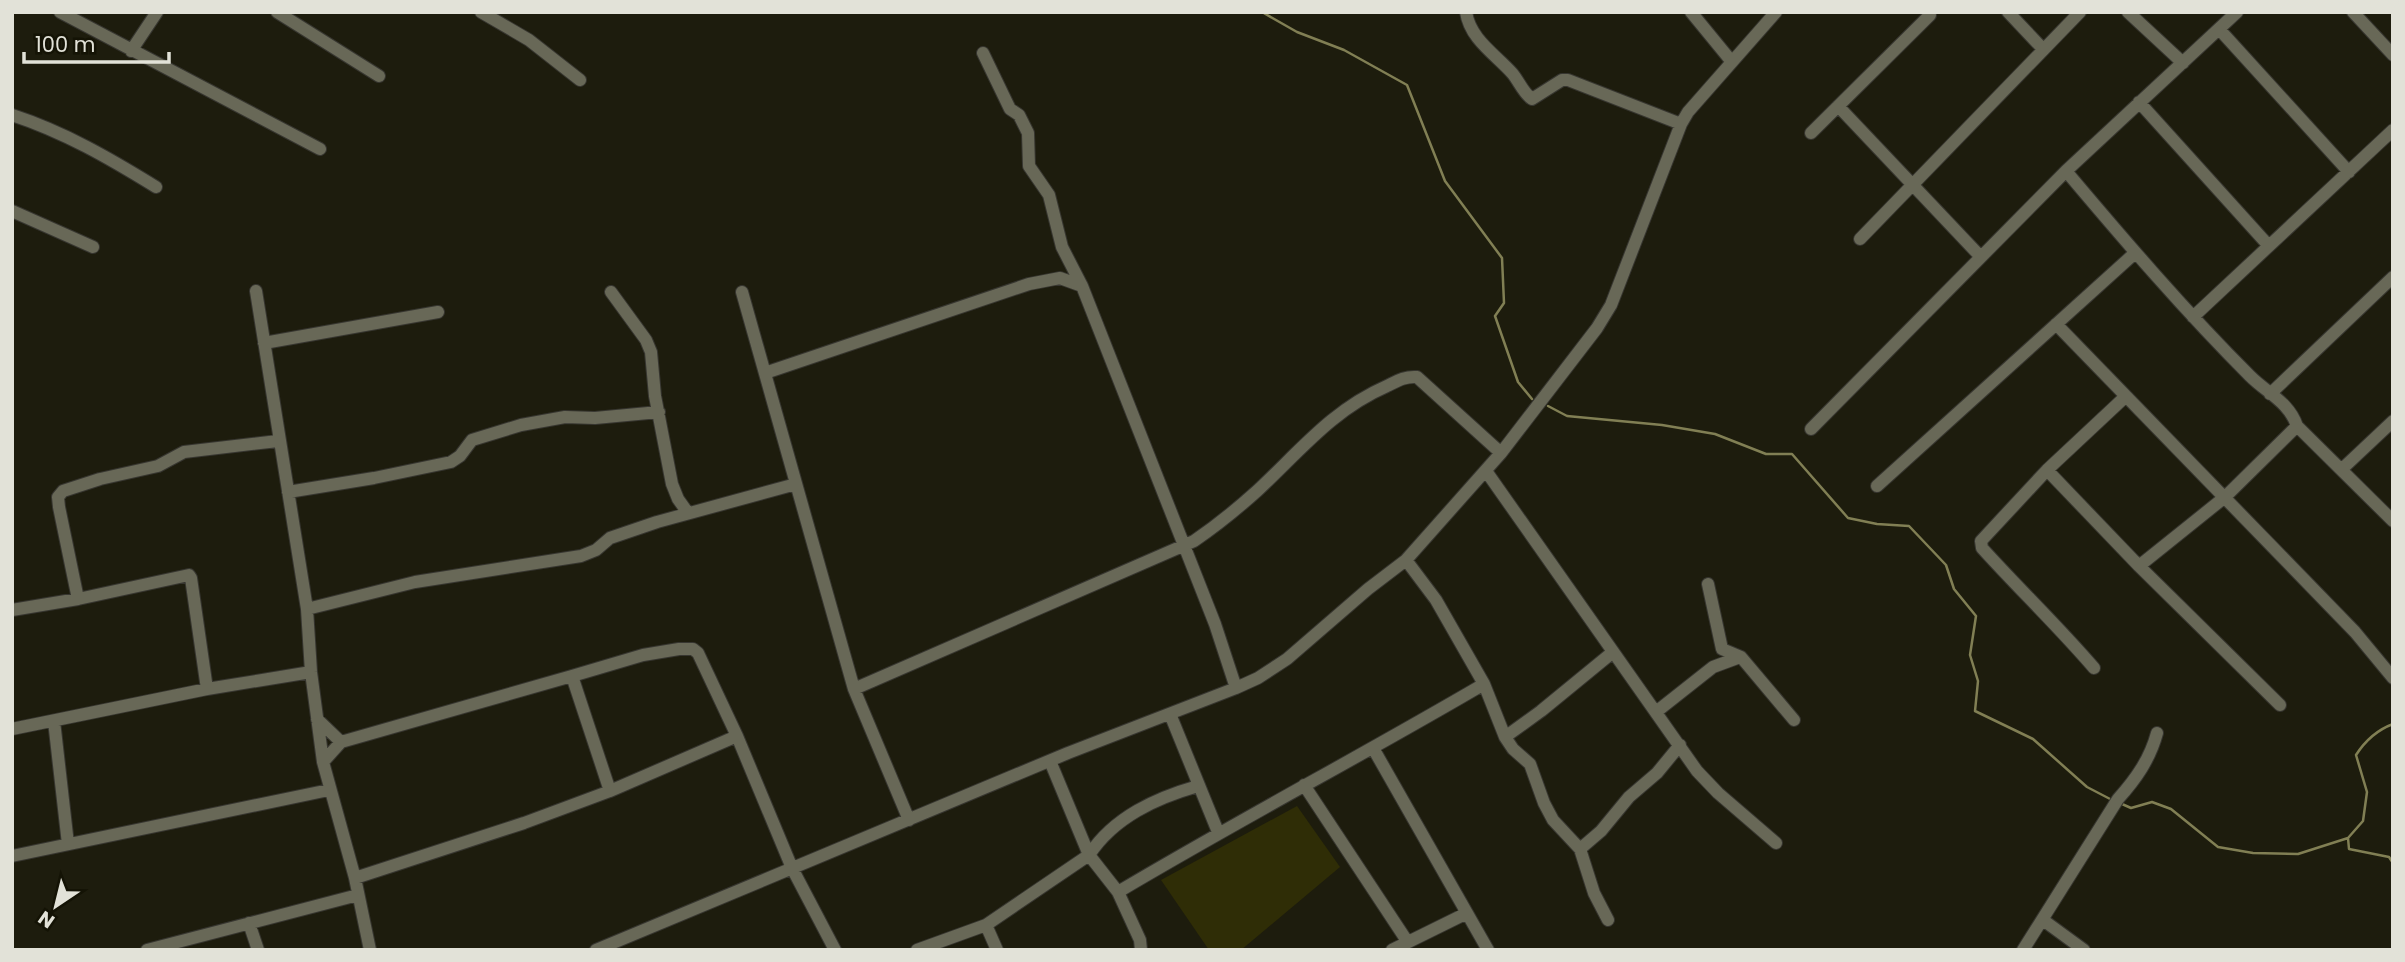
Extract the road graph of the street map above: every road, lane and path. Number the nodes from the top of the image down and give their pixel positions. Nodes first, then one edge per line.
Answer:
1 (60, 12) edge
2 (157, 12) edge
3 (277, 12) edge
4 (481, 12) edge
5 (1466, 12) edge
6 (1691, 12) edge
7 (1776, 12) edge
8 (2008, 12) edge
9 (2080, 12) edge
10 (2128, 12) edge
11 (2237, 12) edge
12 (2353, 12) edge
13 (1930, 15) dead end
14 (2219, 29) junction
15 (2043, 49) junction
16 (131, 51) junction
17 (983, 53) dead end
18 (2393, 55) edge
19 (1732, 62) junction
20 (2183, 63) junction
21 (379, 76) dead end
22 (580, 80) dead end
23 (2139, 102) junction
24 (1838, 106) junction
25 (12, 115) edge
26 (1681, 124) junction
27 (2393, 130) edge
28 (1811, 133) dead end
29 (320, 149) dead end
30 (2066, 171) junction
31 (2349, 172) junction
32 (1911, 185) junction
33 (156, 187) dead end
34 (12, 211) edge
35 (1860, 239) dead end
36 (2269, 246) junction
37 (93, 247) dead end
38 (2135, 253) junction
39 (1980, 256) junction
40 (1069, 263) junction
41 (2393, 277) edge
42 (1060, 278) junction
43 (1082, 286) junction
44 (256, 291) dead end
45 (611, 292) dead end
46 (742, 292) dead end
47 (438, 312) dead end
48 (2193, 317) junction
49 (2056, 324) junction
50 (264, 343) junction
51 (765, 373) junction
52 (2270, 394) junction
53 (2125, 397) junction
54 (659, 412) junction
55 (2393, 421) edge
56 (2297, 426) junction
57 (1811, 429) dead end
58 (278, 441) junction
59 (1501, 453) junction
60 (2342, 469) junction
61 (2047, 470) junction
62 (1486, 471) junction
63 (796, 484) junction
64 (1877, 486) dead end
65 (288, 492) junction
66 (2225, 497) junction
67 (688, 513) junction
68 (2393, 521) edge
69 (1184, 546) junction
70 (1406, 560) junction
71 (2139, 566) junction
72 (1708, 584) dead end
73 (78, 599) junction
74 (307, 609) junction
75 (12, 610) edge
76 (1613, 652) junction
77 (1741, 657) junction
78 (2094, 668) dead end
79 (311, 672) junction
80 (572, 676) junction
81 (2393, 678) edge
82 (1484, 684) junction
83 (1236, 688) junction
84 (207, 689) junction
85 (854, 689) junction
86 (2280, 705) dead end
87 (1656, 712) junction
88 (1170, 714) junction
89 (317, 719) junction
90 (1794, 720) dead end
91 (54, 721) junction
92 (12, 729) edge
93 (2157, 733) dead end
94 (737, 736) junction
95 (1505, 737) junction
96 (341, 742) junction
97 (1679, 745) junction
98 (1373, 748) junction
99 (1050, 761) junction
100 (323, 762) junction
101 (1304, 785) junction
102 (1198, 786) junction
103 (330, 790) junction
104 (610, 791) junction
105 (909, 820) junction
106 (1218, 832) junction
107 (1776, 843) dead end
108 (68, 844) junction
109 (1580, 849) junction
110 (1089, 855) junction
111 (12, 856) edge
112 (792, 868) junction
113 (355, 878) junction
114 (1118, 892) junction
115 (358, 895) junction
116 (1467, 913) junction
117 (1608, 920) dead end
118 (2043, 920) junction
119 (249, 923) junction
120 (986, 925) junction
121 (1407, 941) junction
122 (611, 947) edge
123 (147, 950) edge
124 (258, 950) edge
125 (370, 950) edge
126 (596, 950) edge
127 (835, 950) edge
128 (917, 950) edge
129 (997, 950) edge
130 (1141, 950) edge
131 (1392, 950) edge
132 (1488, 950) edge
133 (2022, 950) edge
134 (2084, 950) edge

1 - 16 street
2 - 16 street
3 - 21 street
4 - 22 street
5 - 26 street
6 - 19 street
7 - 19 street
8 - 15 street
9 - 15 street
10 - 20 street
11 - 14 street
12 - 18 street
13 - 24 street
14 - 20 street
14 - 31 street
15 - 32 street
16 - 29 street
17 - 40 street
19 - 26 street
20 - 23 street
23 - 30 street
23 - 36 street
24 - 28 street
24 - 32 street
25 - 33 street
26 - 59 street
27 - 31 street
30 - 38 street
30 - 39 street
31 - 36 street
32 - 35 street
32 - 39 street
34 - 37 street
36 - 48 street
38 - 48 street
38 - 49 street
39 - 57 street
40 - 42 street
40 - 43 street
41 - 52 street
42 - 43 street
42 - 51 street
43 - 69 street
44 - 50 street
45 - 54 street
46 - 51 street
47 - 50 street
48 - 52 street
49 - 53 street
49 - 64 street
50 - 58 street
51 - 63 street
52 - 56 street
53 - 61 street
53 - 66 street
54 - 65 street
54 - 67 street
55 - 60 street
56 - 60 street
56 - 66 street
58 - 65 street
58 - 73 street
59 - 62 street
59 - 69 street
60 - 68 street
61 - 71 street
61 - 78 street
62 - 70 street
62 - 76 street
63 - 67 street
63 - 85 street
65 - 74 street
66 - 71 street
66 - 81 street
67 - 74 street
69 - 83 street
69 - 85 street
70 - 82 street
70 - 83 street
71 - 86 street
72 - 77 street
73 - 75 street
73 - 84 street
74 - 79 street
76 - 87 street
76 - 95 street
77 - 87 street
77 - 90 street
79 - 84 street
79 - 89 street
80 - 94 street
80 - 96 street
80 - 104 street
82 - 95 street
82 - 98 street
83 - 88 street
84 - 91 street
85 - 105 street
87 - 97 street
88 - 99 street
88 - 102 street
89 - 96 street
89 - 100 street
91 - 92 street
91 - 108 street
93 - 118 street
94 - 104 street
94 - 112 street
95 - 109 street
96 - 100 street
97 - 107 street
97 - 109 street
98 - 101 street
98 - 116 street
99 - 105 street
99 - 110 street
100 - 103 street
101 - 106 street
101 - 121 street
102 - 106 street
102 - 110 street
103 - 108 street
103 - 113 street
104 - 113 street
105 - 112 street
106 - 114 street
108 - 111 street
109 - 117 street
110 - 114 street
110 - 120 street
112 - 122 street
112 - 127 street
113 - 115 street
114 - 130 street
115 - 119 street
115 - 125 street
116 - 121 street
116 - 132 street
118 - 133 street
118 - 134 street
119 - 123 street
119 - 124 street
120 - 128 street
120 - 129 street
121 - 131 street
122 - 126 street

